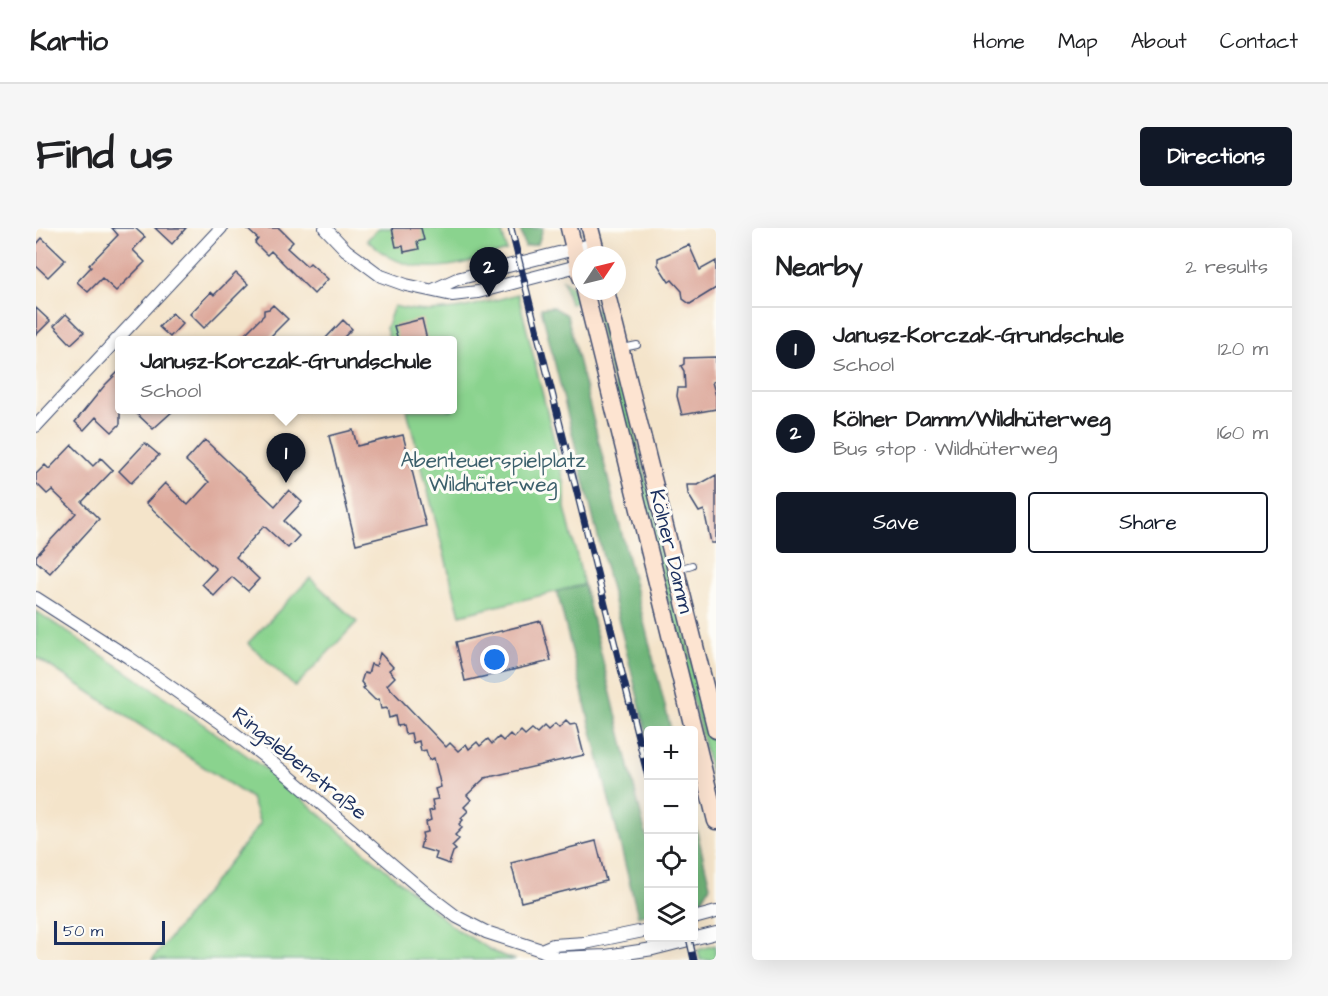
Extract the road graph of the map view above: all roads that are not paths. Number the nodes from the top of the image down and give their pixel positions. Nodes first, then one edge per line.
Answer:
1 (220, 228) edge
2 (325, 228) edge
3 (569, 228) edge
4 (573, 246) edge
5 (572, 250) edge
6 (572, 271) edge
7 (433, 290) junction
8 (587, 300) edge
9 (610, 300) edge
10 (120, 336) edge
11 (115, 341) edge
12 (36, 426) edge
13 (36, 598) edge
14 (710, 684) edge
15 (716, 730) edge
16 (716, 821) edge
17 (716, 912) edge
18 (698, 917) edge
19 (644, 931) edge
20 (716, 933) edge
21 (541, 950) junction

1 - 10 street
2 - 7 street
3 - 4 street
5 - 7 street
6 - 7 street
8 - 16 street, Kölner Damm
9 - 14 street, Kölner Damm
11 - 12 street
13 - 21 street, Ringslebenstraße
14 - 15 street, Kölner Damm
17 - 18 street
19 - 21 street, Ringslebenstraße
20 - 21 street, Ringslebenstraße

